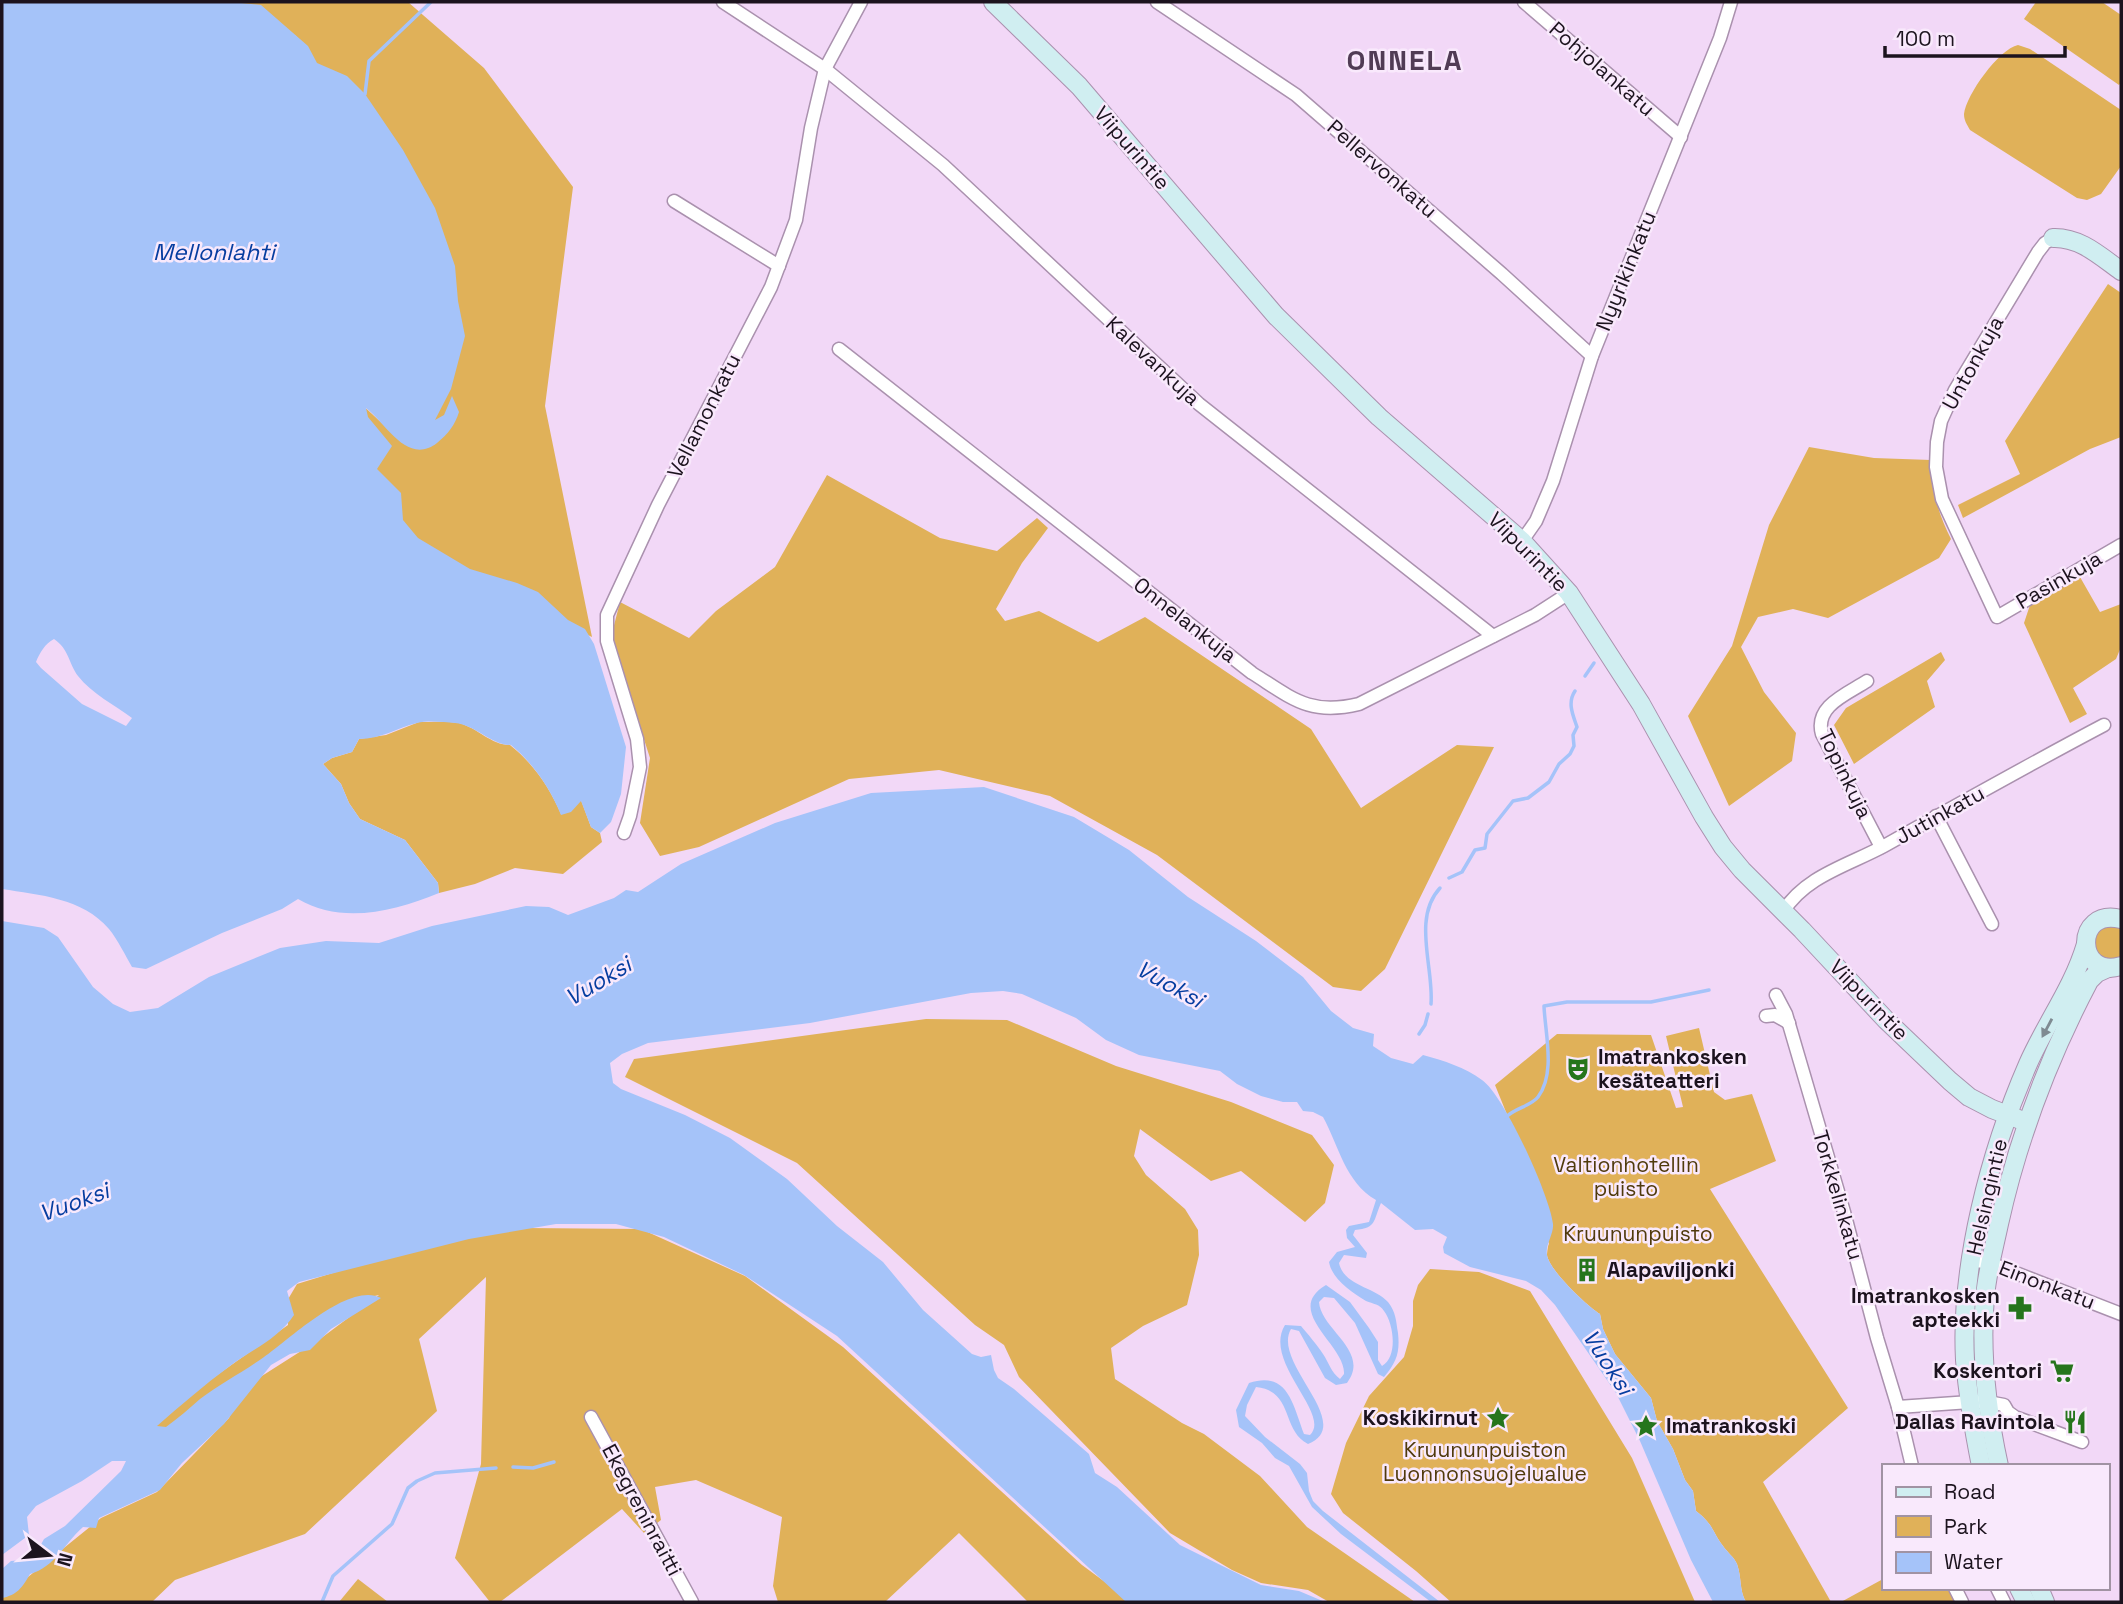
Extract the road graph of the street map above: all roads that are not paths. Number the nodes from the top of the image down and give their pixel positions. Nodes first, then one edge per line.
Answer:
1 (723, 2) edge
2 (861, 2) edge
3 (993, 2) edge
4 (1157, 2) edge
5 (1524, 2) edge
6 (1731, 2) edge
7 (825, 69) junction
8 (1681, 136) junction
9 (674, 201) dead end
10 (2053, 238) joint
11 (779, 266) junction
12 (2121, 271) edge
13 (839, 349) dead end
14 (1592, 356) junction
15 (1522, 541) junction
16 (2121, 545) edge
17 (1569, 593) junction
18 (1997, 617) joint
19 (1493, 636) junction
20 (1867, 681) dead end
21 (2104, 725) dead end
22 (1936, 816) junction
23 (624, 833) dead end
24 (1881, 847) junction
25 (1783, 912) junction
26 (2121, 918) edge
27 (1992, 924) dead end
28 (2086, 944) junction
29 (2114, 967) edge
30 (1776, 995) dead end
31 (1766, 1016) dead end
32 (1789, 1023) junction
33 (2007, 1116) junction
34 (2026, 1122) junction
35 (1971, 1260) junction
36 (1990, 1263) junction
37 (2121, 1314) edge
38 (1979, 1402) junction
39 (1898, 1407) junction
40 (591, 1417) dead end
41 (2082, 1442) dead end
42 (1912, 1464) edge
43 (1981, 1464) edge
44 (1998, 1464) edge
45 (692, 1602) edge

1 - 7 street, Kalevankuja
2 - 7 street, Vellamonkatu
3 - 15 main road, Viipurintie
4 - 14 street, Pellervonkatu
5 - 8 street, Pohjolankatu
6 - 8 street, Nyyrikinkatu
7 - 11 street, Vellamonkatu
7 - 19 street, Kalevankuja
8 - 14 street, Nyyrikinkatu
9 - 11 street
10 - 12 main road
10 - 18 street, Untonkuja
11 - 23 street, Vellamonkatu
13 - 19 street, Onnelankuja
14 - 15 street, Nyyrikinkatu
15 - 17 main road, Viipurintie
16 - 18 street, Pasinkuja
17 - 19 street, Onnelankuja
17 - 25 main road, Viipurintie
20 - 24 street, Topinkuja
21 - 22 street, Jutinkatu
22 - 24 street, Jutinkatu
22 - 27 street
24 - 25 street, Jutinkatu
25 - 33 main road, Viipurintie
26 - 28 main road, Helsingintie
28 - 29 main road
28 -> 33 main road, Helsingintie
29 - 34 main road, Helsingintie
30 - 32 street, Torkkelinkatu
31 - 32 street
32 - 39 street, Torkkelinkatu
33 - 34 main road, Viipurintie
33 - 35 main road, Helsingintie
34 - 36 main road, Helsingintie
35 - 36 street, Einonkatu
35 - 38 main road, Helsingintie
36 - 37 street, Einonkatu
36 - 38 main road, Helsingintie
38 - 39 street
38 - 41 street
38 - 43 main road, Helsingintie
38 - 44 main road, Helsingintie
39 - 42 street, Torkkelinkatu
40 - 45 street, Ekegreninraitti

